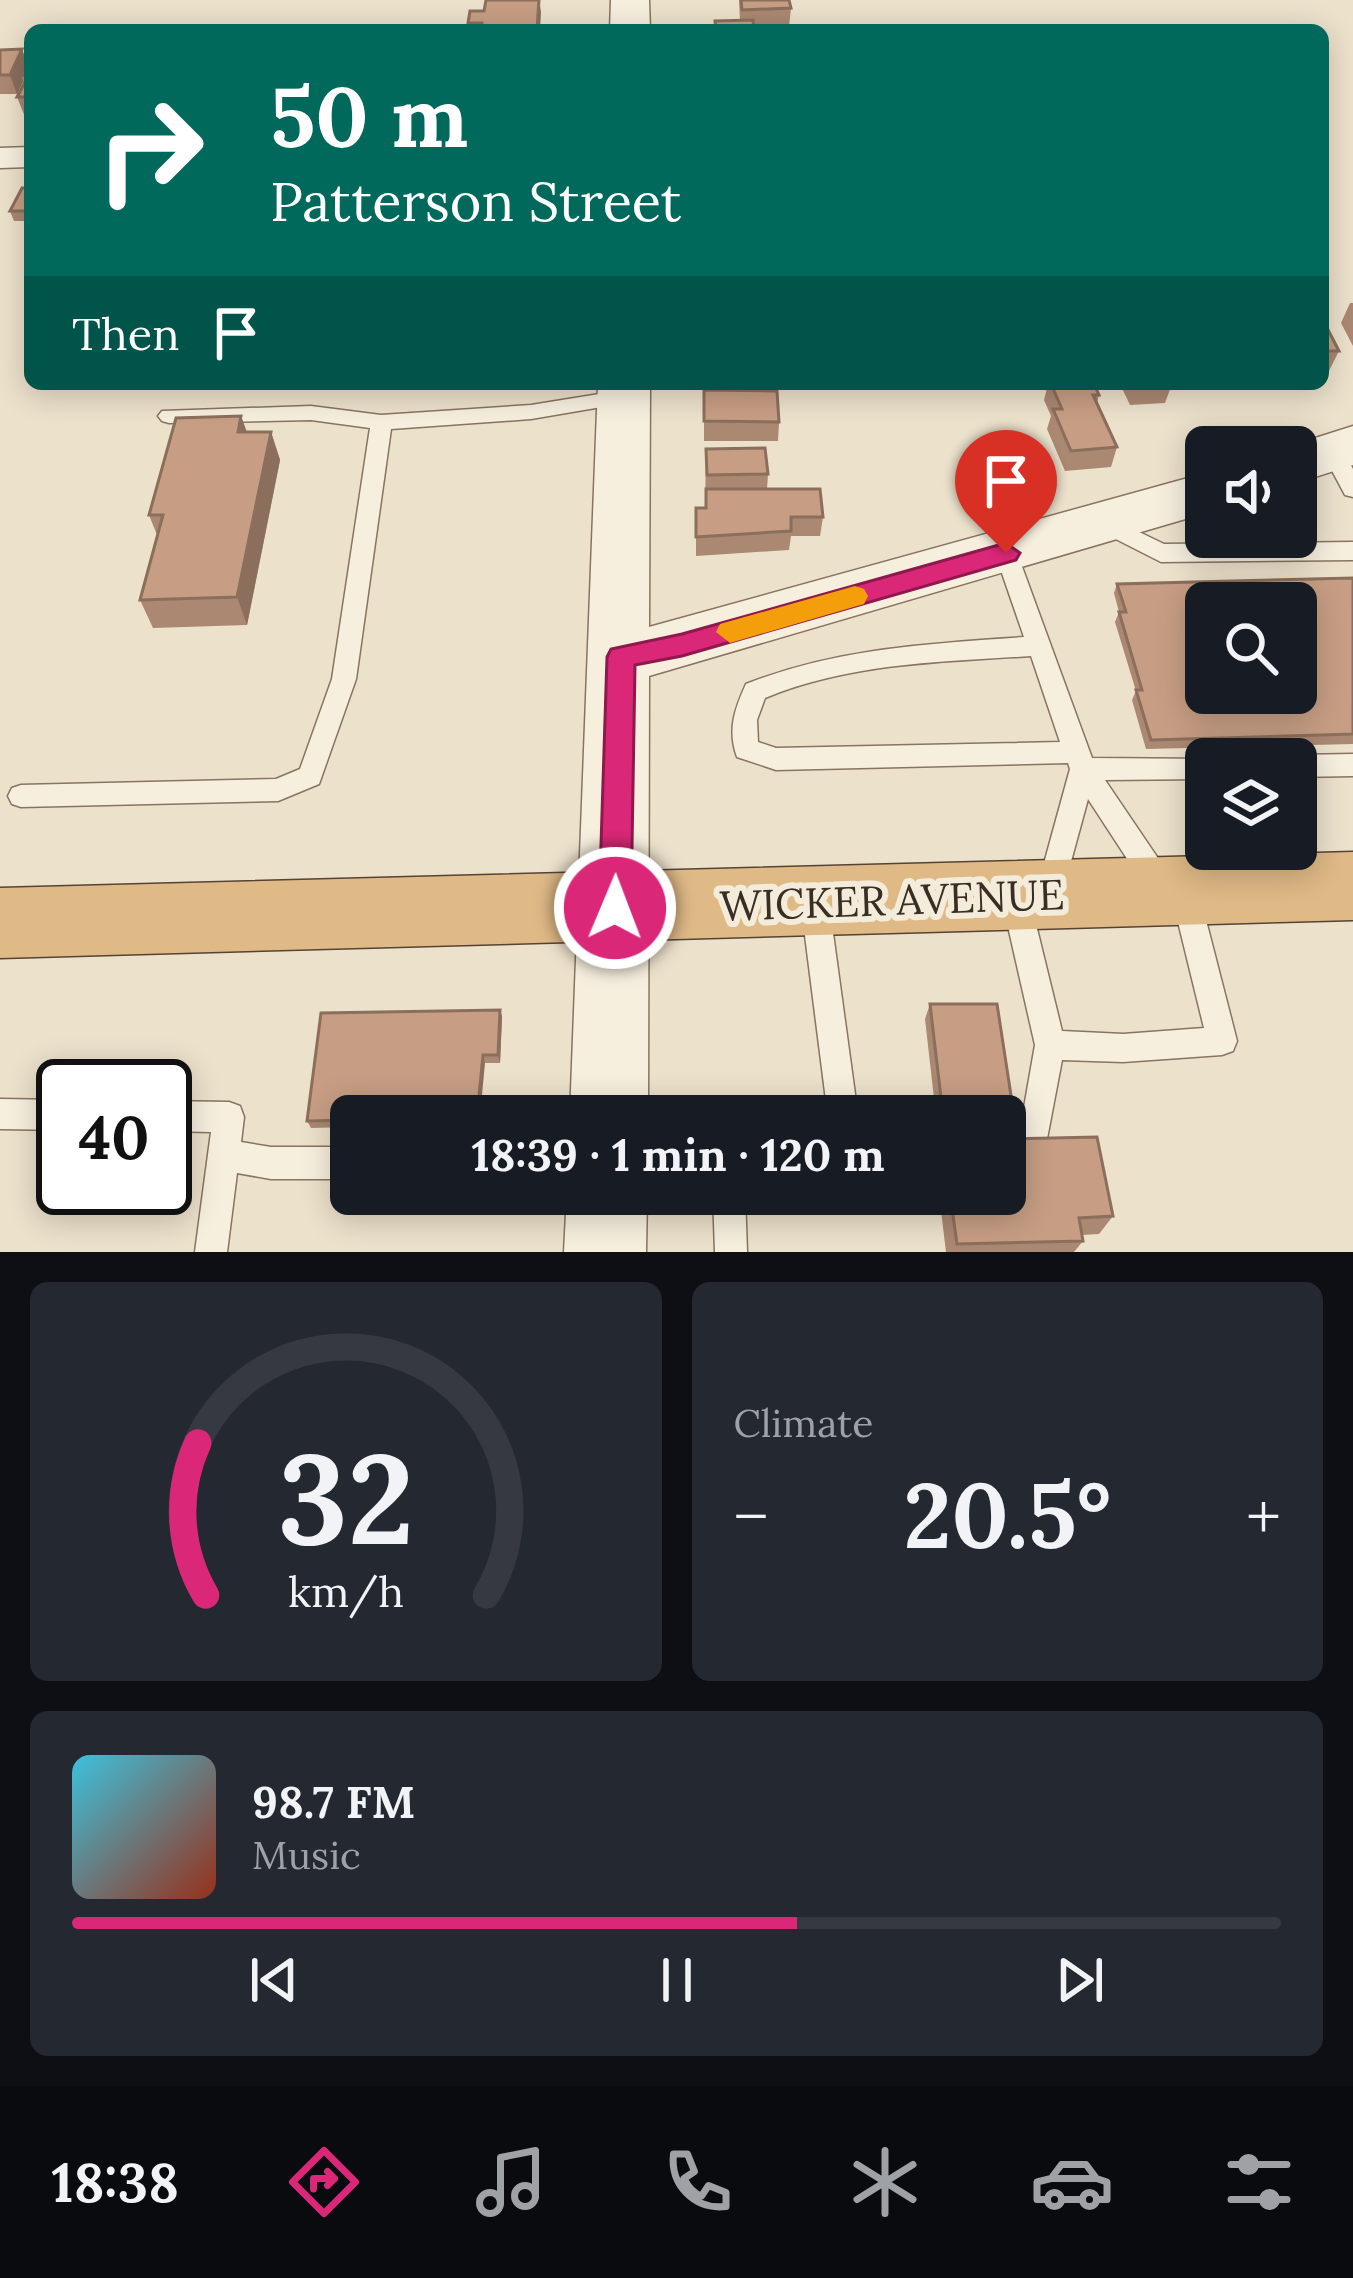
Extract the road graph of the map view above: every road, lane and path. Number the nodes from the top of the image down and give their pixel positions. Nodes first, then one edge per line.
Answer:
1 (624, 391) edge
2 (169, 416) dead end
3 (381, 422) junction
4 (1185, 500) edge
5 (1106, 524) junction
6 (1353, 551) edge
7 (1006, 553) junction
8 (1039, 646) junction
9 (621, 657) junction
10 (1079, 761) junction
11 (1353, 765) edge
12 (1185, 766) edge
13 (1317, 766) edge
14 (21, 796) dead end
15 (1353, 886) edge
16 (1175, 891) junction
17 (1032, 896) junction
18 (814, 903) junction
19 (615, 908) junction
20 (0, 923) edge
21 (1050, 1045) junction
22 (610, 1095) edge
23 (840, 1095) edge
24 (0, 1114) edge
25 (36, 1115) edge
26 (192, 1116) edge
27 (1026, 1134) edge
28 (223, 1155) junction
29 (330, 1163) edge
30 (606, 1215) edge
31 (730, 1215) edge
32 (211, 1252) edge
33 (605, 1252) edge
34 (731, 1252) edge

1 - 3 lane
1 - 9 street
2 - 3 lane
3 - 14 lane
4 - 5 street
5 - 6 lane
5 - 7 street
7 - 8 lane
7 - 9 street
8 - 10 lane
8 - 10 lane
9 - 19 street
10 - 12 lane
10 - 16 lane
10 - 17 lane
11 - 13 lane
15 - 16 highway, WICKER AVENUE
16 - 17 highway, WICKER AVENUE
16 - 21 lane
17 - 18 highway, WICKER AVENUE
17 - 21 lane
18 - 19 highway, WICKER AVENUE
18 - 23 lane
19 - 20 highway, WICKER AVENUE
19 - 22 street
21 - 27 lane
24 - 25 lane
26 - 28 lane
28 - 29 lane
28 - 32 lane
30 - 33 street
31 - 34 lane

